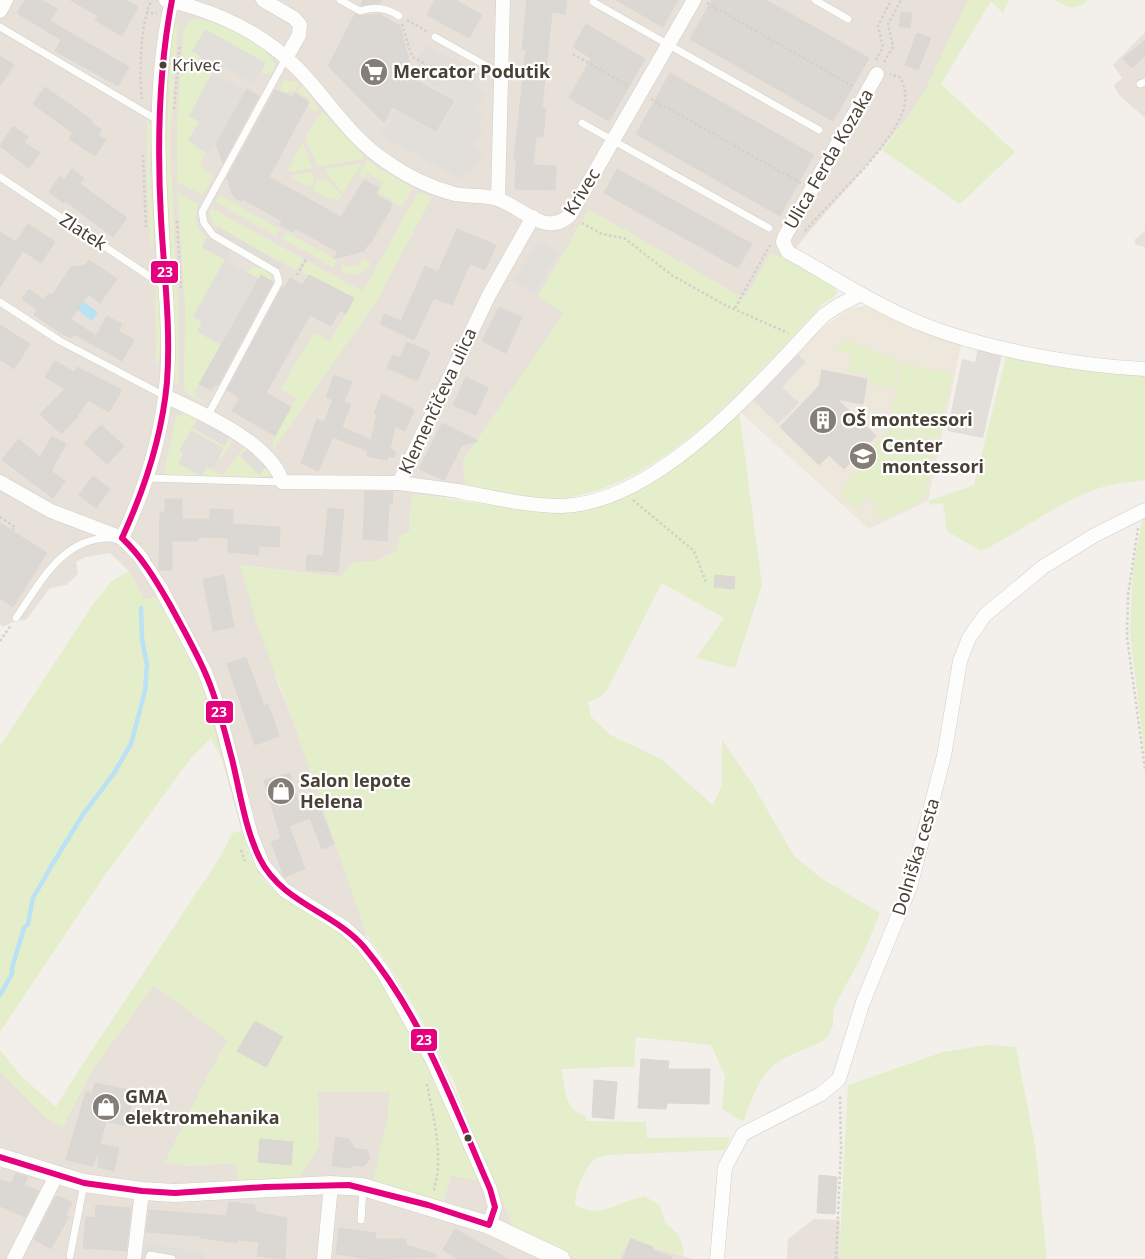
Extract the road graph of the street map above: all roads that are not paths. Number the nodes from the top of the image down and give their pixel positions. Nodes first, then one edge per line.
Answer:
1 (6, 0) edge
2 (170, 0) edge
3 (263, 0) edge
4 (340, 0) edge
5 (503, 0) edge
6 (694, 0) edge
7 (814, 0) edge
8 (593, 2) dead end
9 (0, 10) edge
10 (399, 16) road end
11 (848, 19) dead end
12 (0, 27) edge
13 (435, 37) road end
14 (668, 45) junction
15 (286, 58) junction
16 (501, 74) junction
17 (877, 74) road end
18 (159, 121) junction
19 (582, 123) dead end
20 (819, 130) dead end
21 (613, 141) junction
22 (0, 177) edge
23 (498, 199) junction
24 (533, 217) junction
25 (769, 228) dead end
26 (166, 286) junction
27 (859, 294) junction
28 (0, 302) edge
29 (1145, 369) edge
30 (165, 396) junction
31 (207, 417) junction
32 (147, 478) junction
33 (0, 482) edge
34 (282, 482) junction
35 (399, 483) junction
36 (1143, 511) edge
37 (122, 538) junction
38 (16, 618) road end
39 (0, 1157) edge
40 (56, 1176) junction
41 (84, 1184) junction
42 (330, 1185) junction
43 (363, 1188) junction
44 (142, 1191) junction
45 (361, 1220) dead end
46 (489, 1225) junction
47 (70, 1256) dead end
48 (14, 1259) edge
49 (134, 1259) edge
50 (150, 1259) edge
51 (172, 1259) edge
52 (324, 1259) edge
53 (561, 1259) edge
54 (717, 1259) edge

1 - 9 street
2 - 15 street, Krivec
2 - 18 street
3 - 15 street
4 - 10 lane
5 - 16 street
6 - 14 street, Krivec
7 - 11 lane
8 - 14 lane
12 - 18 lane
13 - 16 lane
14 - 20 lane
14 - 21 street, Krivec
15 - 23 street, Krivec
15 - 31 lane
16 - 23 street
17 - 27 street, Ulica Ferda Kozaka
18 - 26 street
19 - 21 lane
21 - 24 street, Krivec
21 - 25 lane
22 - 26 lane, Zlatek
23 - 24 street, Krivec
24 - 35 street, Klemenčičeva ulica
26 - 30 street
27 - 29 street, Ulica Ferda Kozaka
27 - 35 street
28 - 30 lane
30 - 31 street
30 - 32 street
31 - 34 street
32 - 34 lane
32 - 37 street
33 - 37 street
34 - 35 street, Klemenčičeva ulica
36 - 54 street, Dolniška cesta
37 - 38 lane
37 - 46 street
39 - 40 street
40 - 41 street
40 - 48 street
41 - 44 street
41 - 47 lane
42 - 43 street
42 - 44 street
42 - 52 street
43 - 45 lane
43 - 46 street
44 - 49 street
46 - 53 street
50 - 51 lane

